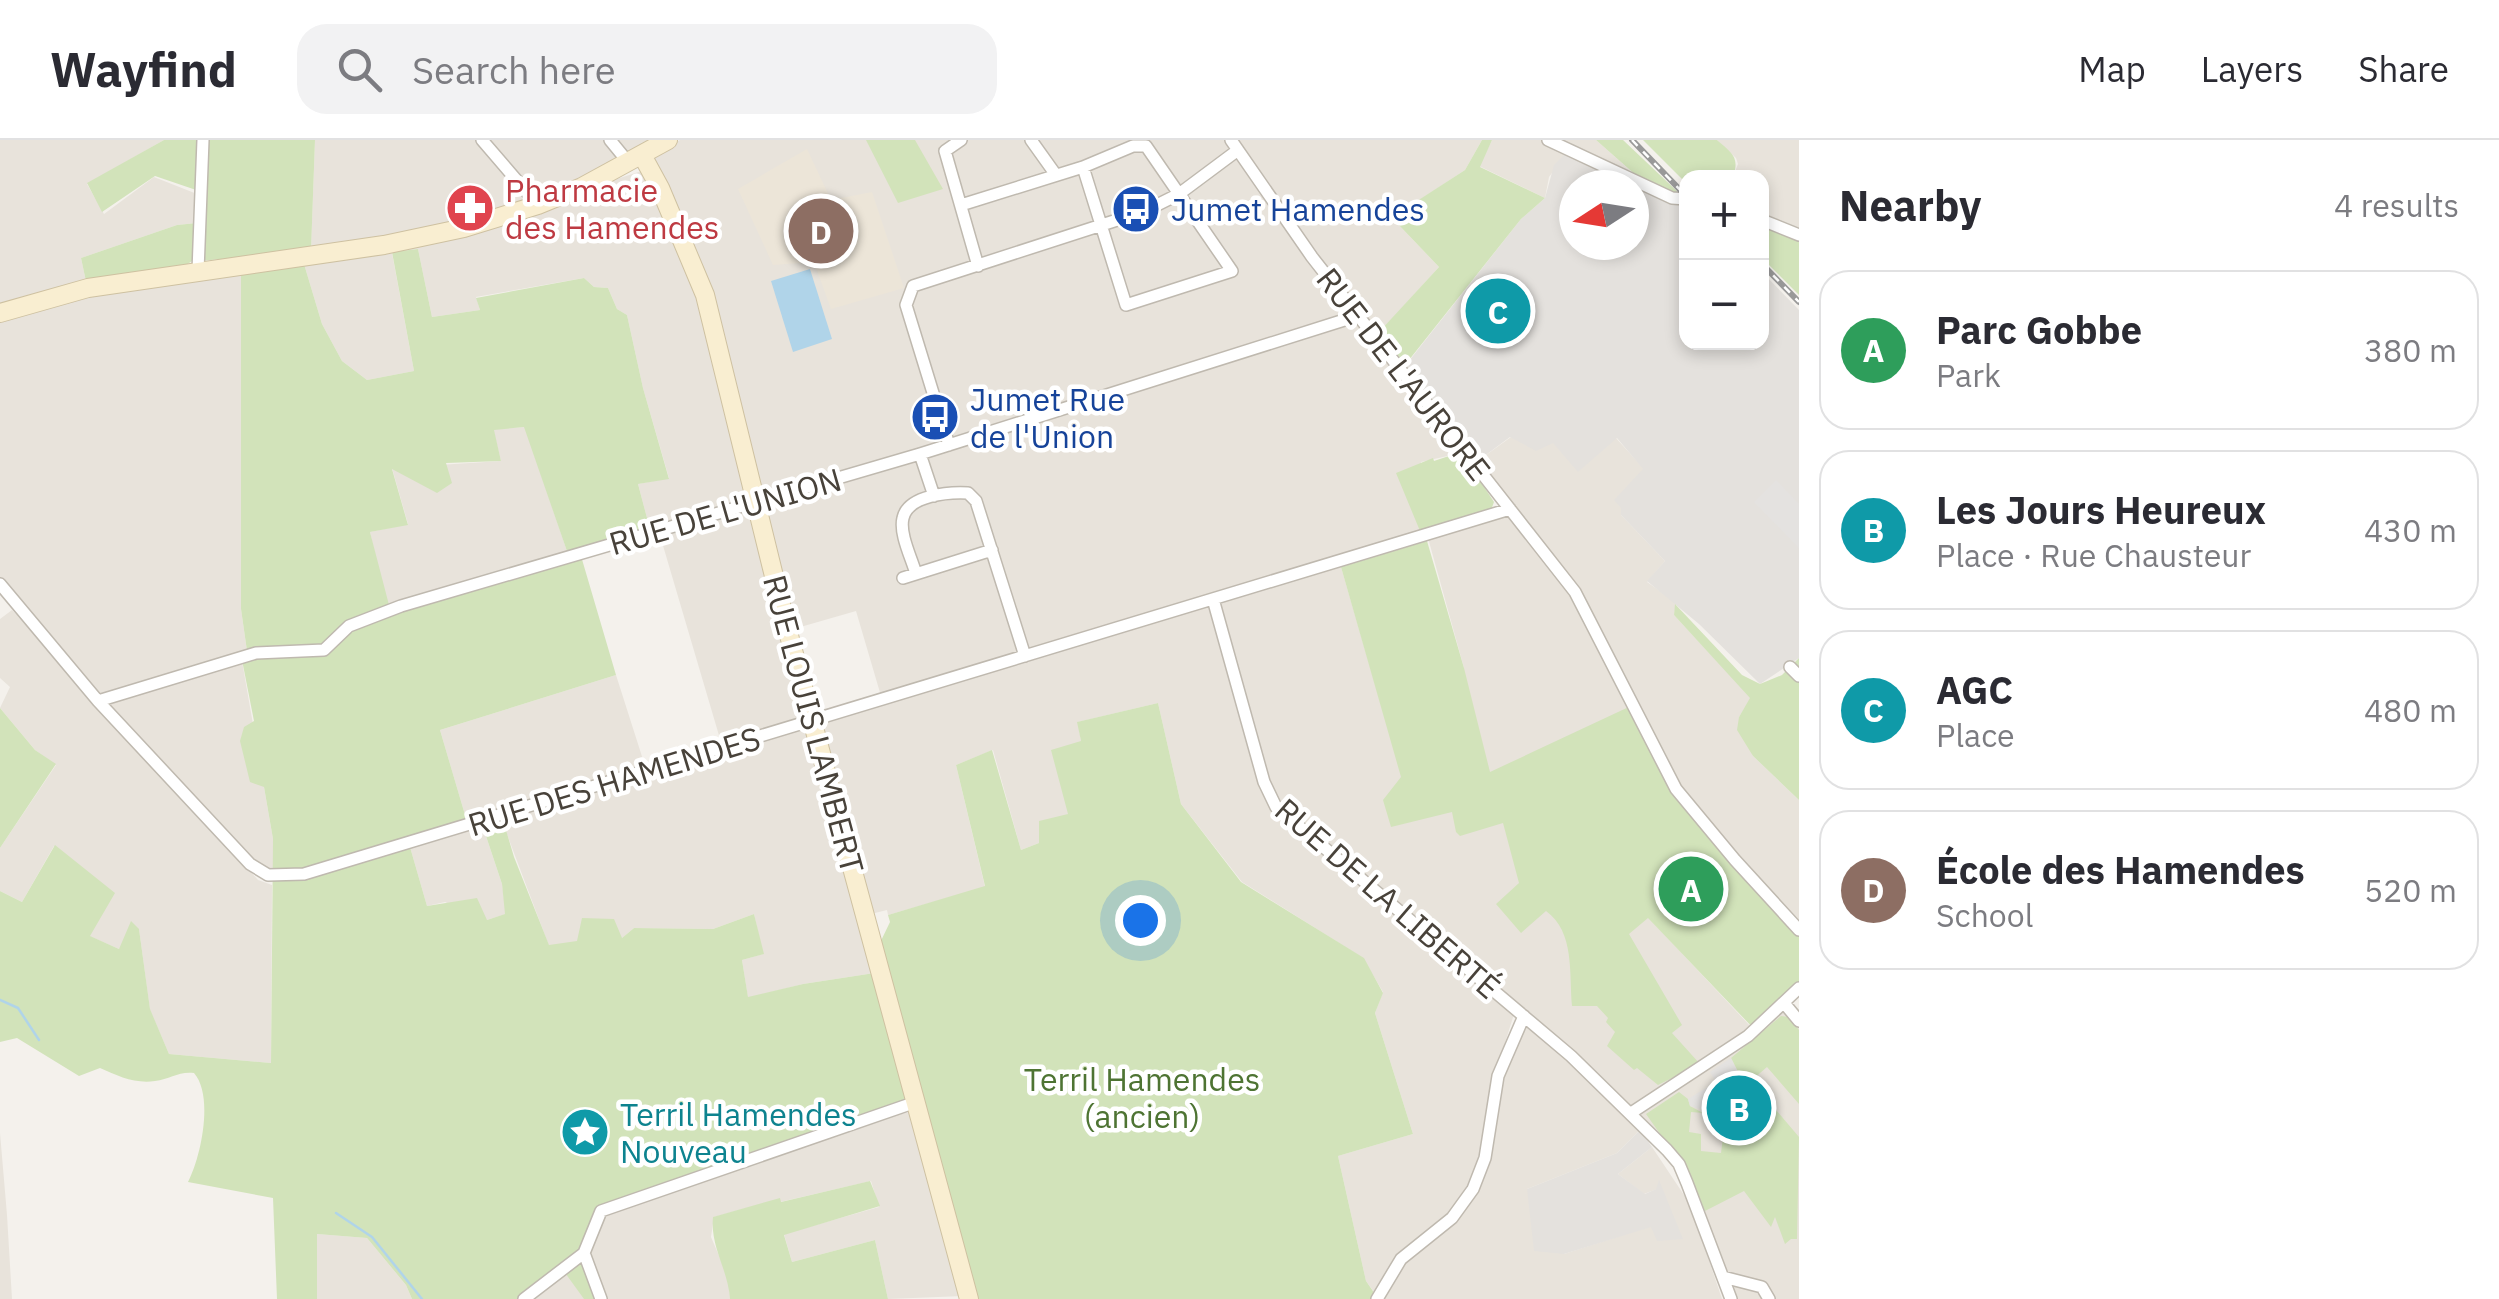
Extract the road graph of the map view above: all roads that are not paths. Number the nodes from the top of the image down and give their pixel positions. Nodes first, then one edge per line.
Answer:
1 (203, 140) edge
2 (482, 140) edge
3 (610, 140) edge
4 (668, 140) edge
5 (962, 140) edge
6 (1031, 140) edge
7 (1548, 140) edge
8 (1130, 143) edge
9 (1235, 145) edge
10 (635, 159) junction
11 (1082, 167) junction
12 (1056, 175) junction
13 (1179, 194) junction
14 (1679, 198) edge
15 (538, 205) junction
16 (960, 205) junction
17 (1769, 223) edge
18 (1100, 227) junction
19 (1799, 235) edge
20 (978, 266) junction
21 (198, 271) junction
22 (0, 313) edge
23 (1357, 316) junction
24 (949, 444) junction
25 (920, 454) junction
26 (934, 496) junction
27 (754, 504) junction
28 (1510, 509) junction
29 (992, 550) junction
30 (0, 584) edge
31 (1213, 600) junction
32 (1025, 656) junction
33 (98, 701) junction
34 (814, 722) junction
35 (1799, 930) edge
36 (1799, 988) edge
37 (1784, 1003) junction
38 (1524, 1016) junction
39 (1799, 1021) edge
40 (916, 1102) junction
41 (1631, 1113) junction
42 (584, 1252) junction
43 (1724, 1277) junction
44 (524, 1299) edge
45 (601, 1299) edge
46 (969, 1299) edge
47 (1377, 1299) edge
48 (1730, 1299) edge
49 (1769, 1299) edge

1 - 21 street
2 - 15 street
3 - 10 street
4 - 10 street
5 - 16 street
6 - 12 street
7 - 14 street
8 - 11 street
8 - 13 street
9 - 13 street
9 - 23 street, RUE DE L'AURORE
10 - 15 street
10 - 27 street, RUE LOUIS LAMBERT
11 - 12 street
11 - 18 street
12 - 16 street
13 - 18 street
13 - 18 street
15 - 21 street
16 - 20 street
17 - 19 street
18 - 20 street
20 - 24 street
21 - 22 street
23 - 24 street, RUE DE L'UNION
23 - 28 street, RUE DE L'AURORE
24 - 25 street, RUE DE L'UNION
25 - 26 street
25 - 27 street, RUE DE L'UNION
26 - 29 street
26 - 29 street
27 - 33 street, RUE DE L'UNION
27 - 34 street, RUE LOUIS LAMBERT
28 - 31 street, RUE DES HAMENDES
28 - 35 street, RUE DE L'AURORE
29 - 32 street
30 - 33 street, RUE DES HAMENDES
31 - 32 street, RUE DES HAMENDES
31 - 38 street, RUE DE LA LIBERTÉ
32 - 34 street, RUE DES HAMENDES
33 - 34 street, RUE DES HAMENDES
34 - 40 street, RUE LOUIS LAMBERT
36 - 37 street
37 - 39 street
37 - 41 street
38 - 41 street, RUE DE LA LIBERTÉ
38 - 47 street
40 - 42 street
40 - 46 street, RUE LOUIS LAMBERT
41 - 43 street
42 - 44 street
42 - 45 street
43 - 48 street
43 - 49 street

